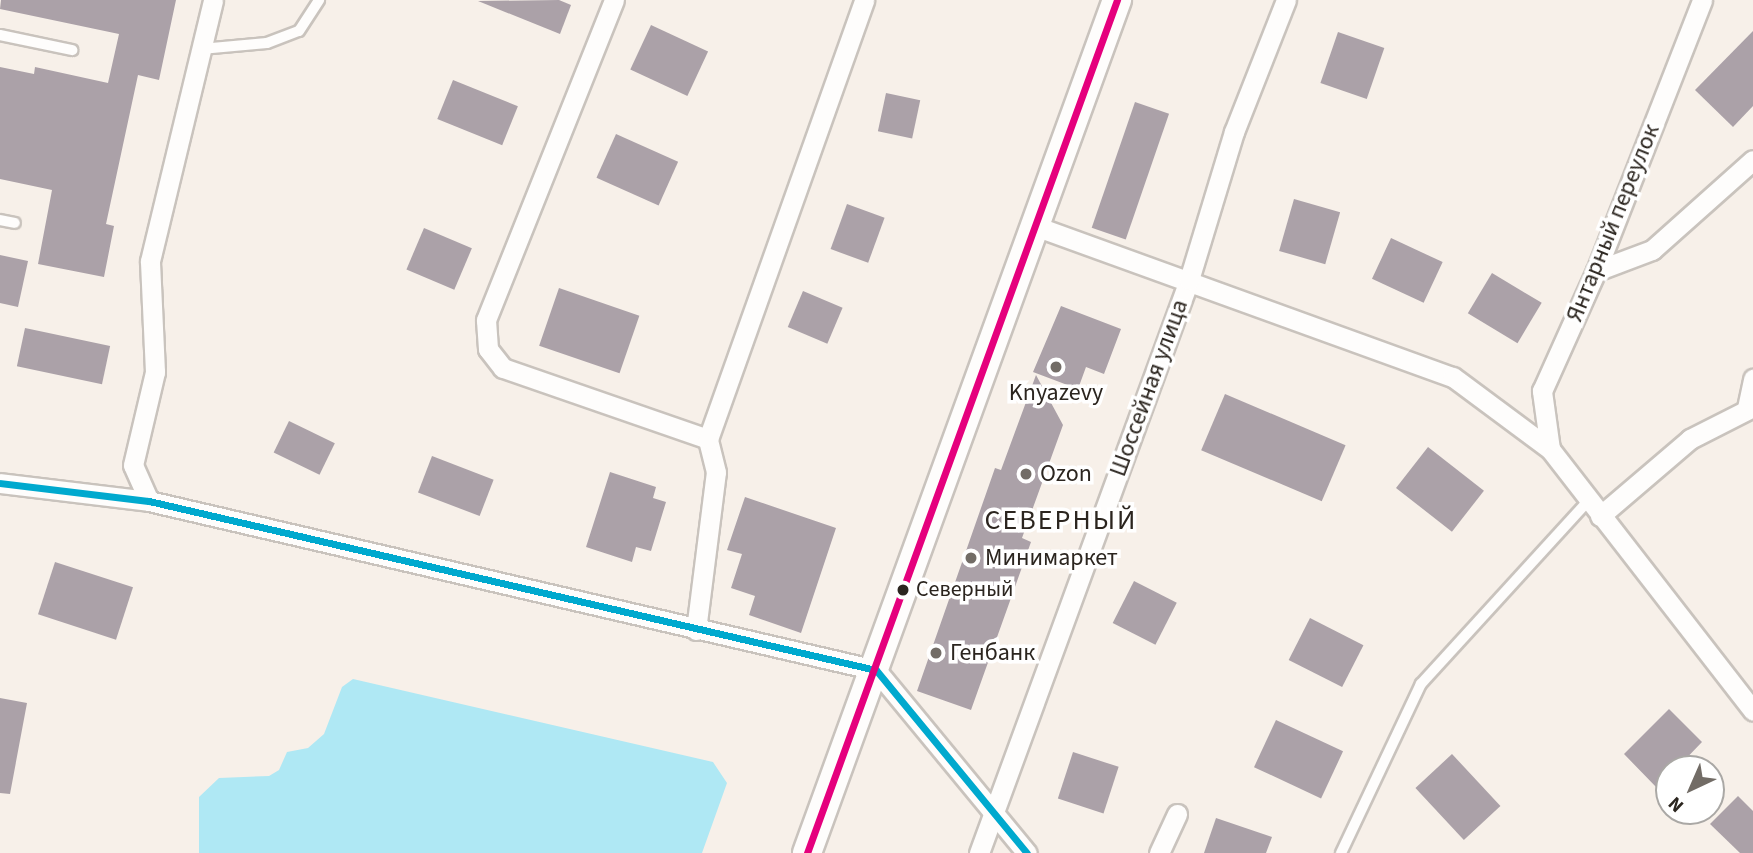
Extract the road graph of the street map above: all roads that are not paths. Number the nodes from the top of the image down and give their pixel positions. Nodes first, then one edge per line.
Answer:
1 (213, 0) edge
2 (320, 0) edge
3 (614, 0) edge
4 (864, 0) edge
5 (1117, 0) edge
6 (1286, 0) edge
7 (1702, 0) edge
8 (0, 35) edge
9 (201, 49) junction
10 (72, 50) dead end
11 (1753, 160) edge
12 (0, 220) edge
13 (15, 223) dead end
14 (1035, 226) junction
15 (1597, 271) junction
16 (1189, 279) junction
17 (1753, 379) edge
18 (1750, 407) edge
19 (708, 439) junction
20 (1550, 449) junction
21 (0, 483) edge
22 (149, 501) junction
23 (1595, 508) junction
24 (696, 631) junction
25 (876, 670) junction
26 (1753, 711) edge
27 (995, 812) junction
28 (1177, 814) dead end
29 (807, 853) edge
30 (979, 853) edge
31 (1027, 853) edge
32 (1160, 853) edge
33 (1341, 853) edge

1 - 9 street
2 - 9 lane
3 - 19 street
4 - 19 street
5 - 14 main road
6 - 16 street, Шоссейная улица
7 - 15 street, Янтарный переулок
8 - 10 lane
9 - 22 street
11 - 15 street
12 - 13 lane
14 - 16 street
14 - 25 main road
15 - 20 street, Янтарный переулок
16 - 20 street
16 - 27 street, Шоссейная улица
17 - 18 street
18 - 23 street
19 - 24 street
20 - 23 street
21 - 22 street
22 - 24 street
23 - 26 street
23 - 33 lane
24 - 25 street
25 - 27 street
25 - 29 main road
27 - 30 street, Шоссейная улица
27 - 31 street
28 - 32 street

